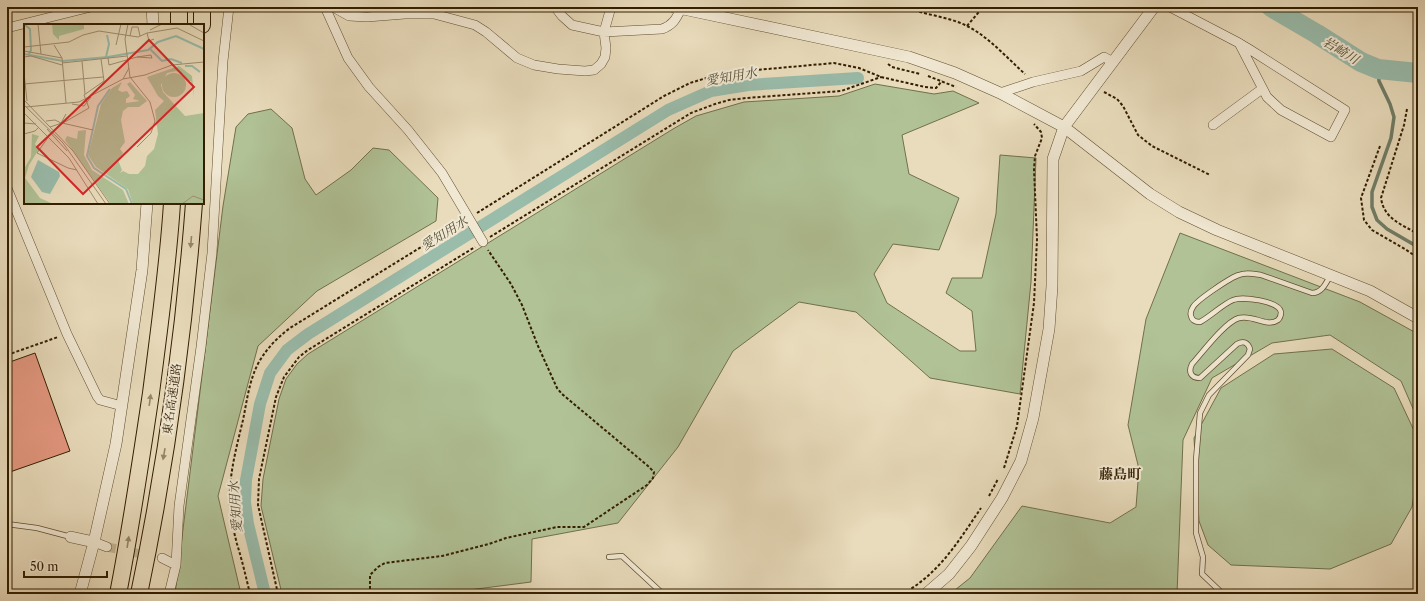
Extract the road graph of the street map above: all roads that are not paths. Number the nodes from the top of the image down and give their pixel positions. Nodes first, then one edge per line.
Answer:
1 (91, 7) edge
2 (152, 7) edge
3 (179, 7) edge
4 (202, 7) edge
5 (229, 7) edge
6 (325, 7) edge
7 (333, 7) edge
8 (555, 7) edge
9 (610, 7) edge
10 (1154, 7) edge
11 (1170, 7) edge
12 (677, 8) edge
13 (153, 24) edge
14 (179, 24) edge
15 (202, 24) edge
16 (7, 28) edge
17 (604, 32) junction
18 (1238, 43) junction
19 (1113, 62) junction
20 (1262, 89) junction
21 (1000, 93) junction
22 (1213, 125) dead end
23 (1064, 127) junction
24 (7, 188) edge
25 (147, 204) edge
26 (172, 204) edge
27 (194, 204) edge
28 (483, 242) road end
29 (1331, 275) junction
30 (1418, 318) edge
31 (122, 406) junction
32 (7, 524) edge
33 (71, 537) joint
34 (94, 542) junction
35 (108, 547) tunnel mouth
36 (609, 557) dead end
37 (162, 558) tunnel mouth
38 (176, 565) junction
39 (80, 594) edge
40 (118, 594) edge
41 (139, 594) edge
42 (169, 594) edge
43 (663, 594) edge
44 (926, 594) edge
45 (1222, 594) edge

1 - 16 street
2 - 13 street
3 - 14 highway
4 - 15 highway
5 - 38 street
6 - 28 street
7 - 17 street
8 - 17 street
9 - 17 street
10 - 19 street
11 - 18 street
12 - 17 street
12 - 21 street
18 - 20 street
18 - 20 street
19 - 21 street
19 - 23 street
20 - 22 street
21 - 23 street
23 - 29 street
23 - 44 street
24 - 31 street
25 - 31 street
40 -> 26 highway, 東名高速道路
27 -> 41 highway, 東名高速道路
29 - 30 street
29 - 45 lane
31 - 34 street
32 - 33 lane
33 - 34 street
34 - 35 street
34 - 39 street
36 - 43 lane
37 - 38 street
38 - 42 street

